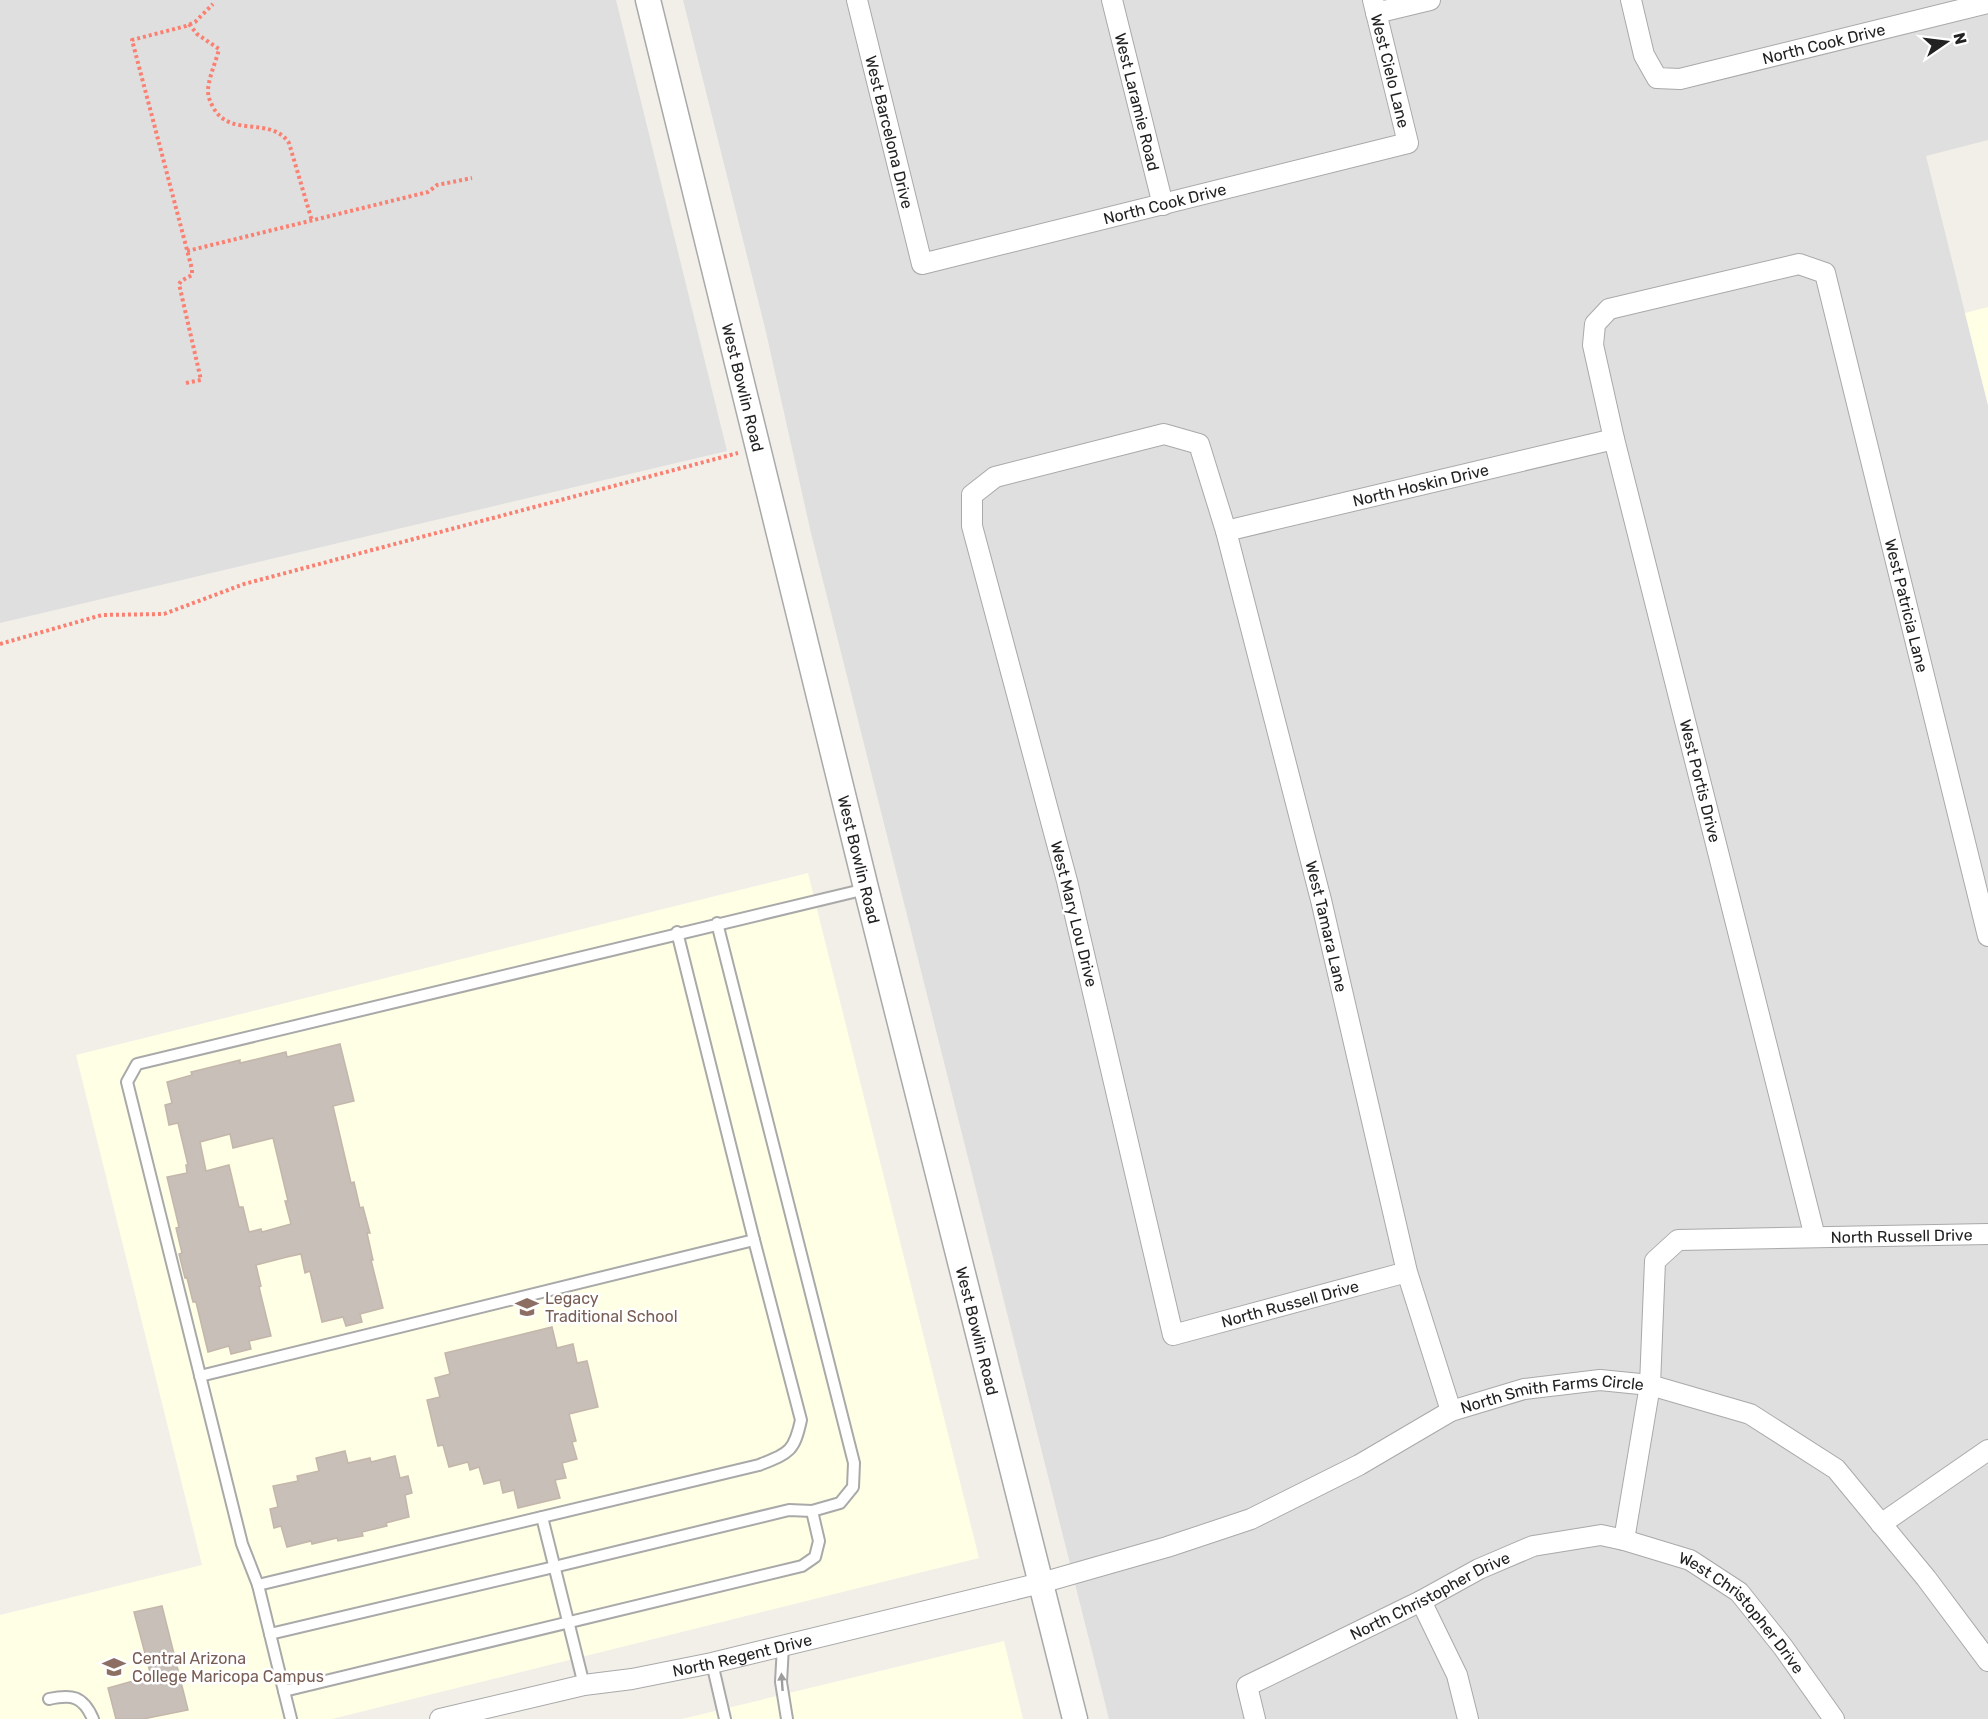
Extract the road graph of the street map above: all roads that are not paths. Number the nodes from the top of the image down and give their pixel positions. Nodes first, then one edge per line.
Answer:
1 (648, 0) edge
2 (857, 0) edge
3 (1112, 0) edge
4 (1430, 0) edge
5 (1631, 0) edge
6 (1988, 3) edge
7 (1375, 7) edge
8 (1940, 7) edge
9 (1408, 143) joint
10 (1163, 205) junction
11 (922, 264) joint
12 (1594, 324) joint
13 (1614, 439) junction
14 (1198, 444) joint
15 (1226, 531) junction
16 (866, 888) junction
17 (717, 923) junction
18 (678, 932) junction
19 (1988, 936) edge
20 (1988, 1234) edge
21 (1815, 1237) junction
22 (754, 1240) junction
23 (1407, 1272) junction
24 (1173, 1335) joint
25 (200, 1376) junction
26 (1650, 1385) junction
27 (1451, 1411) junction
28 (1988, 1450) edge
29 (812, 1511) junction
30 (542, 1517) junction
31 (1881, 1524) junction
32 (1624, 1540) junction
33 (554, 1567) junction
34 (1041, 1583) junction
35 (258, 1586) junction
36 (1421, 1600) junction
37 (569, 1622) junction
38 (270, 1634) junction
39 (783, 1646) junction
40 (1988, 1661) edge
41 (712, 1663) junction
42 (584, 1685) junction
43 (284, 1690) junction
44 (49, 1699) dead end
45 (93, 1719) edge
46 (291, 1719) edge
47 (440, 1719) edge
48 (725, 1719) edge
49 (787, 1719) edge
50 (1075, 1719) edge
51 (1255, 1719) edge
52 (1468, 1719) edge
53 (1834, 1719) edge

1 - 16 street, West Bowlin Road
2 - 11 street, West Barcelona Drive
3 - 10 street, West Laramie Road
4 - 7 street
5 - 8 street, North Cook Drive
6 - 8 street, North Cook Drive
7 - 9 street, West Cielo Lane
9 - 10 street, North Cook Drive
10 - 11 street, North Cook Drive
12 - 13 street, West Portis Drive
12 - 19 street, West Patricia Lane
13 - 15 street, North Hoskin Drive
13 - 21 street, West Portis Drive
14 - 15 street, West Tamara Lane
14 - 24 street, West Mary Lou Drive
15 - 23 street, West Tamara Lane
16 - 17 lane
16 - 34 street, West Bowlin Road
17 - 18 lane
17 - 29 lane
18 - 22 lane
18 - 25 lane
20 - 21 street, North Russell Drive
21 - 26 street, North Russell Drive
22 - 25 lane
22 - 30 lane
23 - 24 street, North Russell Drive
23 - 27 street, West Tamara Lane
25 - 35 lane
26 - 27 street, North Smith Farms Circle
26 - 31 street, North Smith Farms Circle
26 - 32 street, North Russell Drive
27 - 34 street, North Smith Farms Circle
28 - 31 street
29 - 33 lane
29 - 37 lane
30 - 33 lane
30 - 35 lane
31 - 40 street, North Smith Farms Circle
32 - 36 street, North Christopher Drive
32 - 53 street, West Christopher Drive
33 - 37 lane
33 - 38 lane
34 - 39 street, North Regent Drive
34 - 50 street, West Bowlin Road
35 - 38 lane
36 - 51 street, North Christopher Drive
36 - 52 street
37 - 42 lane
37 - 43 lane
38 - 43 lane
39 - 41 street, North Regent Drive
49 -> 39 lane
41 - 42 street, North Regent Drive
41 - 48 lane
42 - 47 street, North Regent Drive
43 - 46 lane
44 - 45 lane

